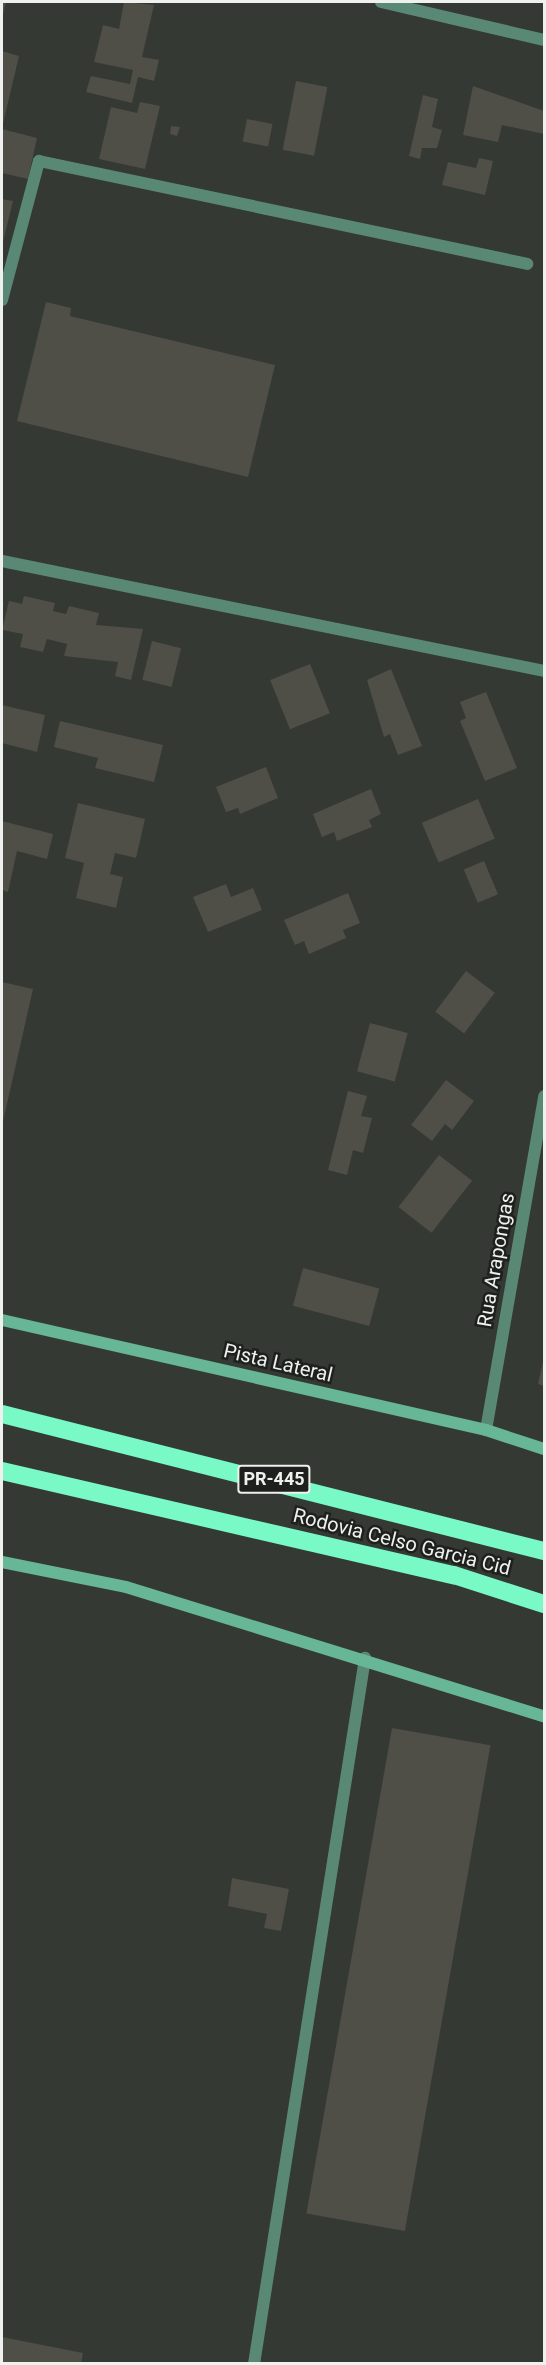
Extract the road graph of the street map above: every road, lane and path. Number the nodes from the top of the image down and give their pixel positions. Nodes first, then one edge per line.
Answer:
1 (381, 2) edge
2 (544, 40) edge
3 (527, 264) dead end
4 (2, 300) edge
5 (2, 561) edge
6 (544, 671) edge
7 (544, 1096) edge
8 (2, 1320) edge
9 (2, 1414) edge
10 (486, 1430) junction
11 (544, 1449) edge
12 (2, 1471) edge
13 (544, 1551) edge
14 (2, 1562) edge
15 (544, 1604) edge
16 (365, 1658) junction
17 (544, 1716) edge
18 (254, 2364) edge

1 - 2 street
3 - 4 street
5 - 6 street
7 - 10 street, Rua Arapongas
8 - 10 street, Pista Lateral
9 - 13 highway, Rodovia Celso Garcia Cid / PR-445
10 - 11 street, Pista Lateral
12 - 15 highway, Rodovia Celso Garcia Cid
14 - 16 street
16 - 17 street
16 - 18 street

